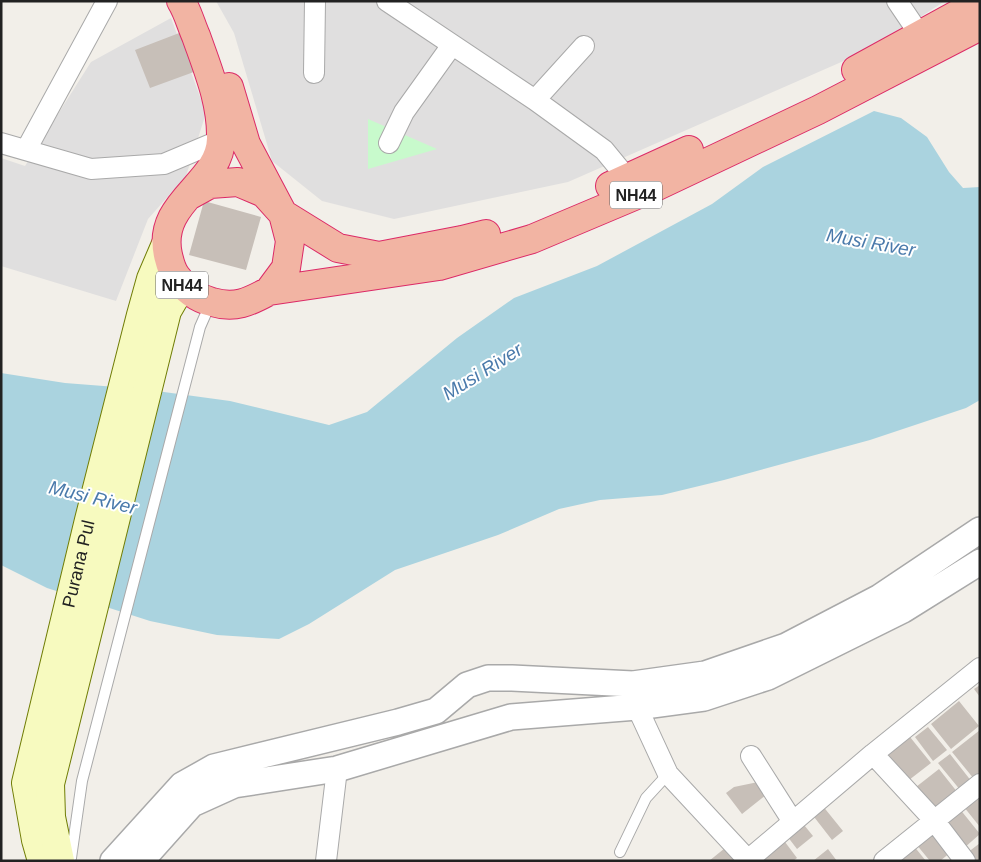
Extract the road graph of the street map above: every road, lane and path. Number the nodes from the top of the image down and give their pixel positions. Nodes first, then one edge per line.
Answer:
1 (108, 1) edge
2 (182, 1) edge
3 (197, 1) edge
4 (315, 1) edge
5 (387, 1) edge
6 (897, 1) edge
7 (980, 2) edge
8 (980, 26) edge
9 (920, 35) junction
10 (452, 44) junction
11 (584, 46) dead end
12 (314, 73) dead end
13 (535, 100) junction
14 (221, 140) junction
15 (1, 143) edge
16 (389, 143) dead end
17 (26, 150) junction
18 (631, 187) junction
19 (186, 198) junction
20 (283, 214) junction
21 (166, 244) junction
22 (184, 287) junction
23 (269, 291) junction
24 (211, 302) junction
25 (152, 321) junction
26 (980, 530) edge
27 (980, 562) edge
28 (980, 668) edge
29 (635, 696) junction
30 (398, 722) junction
31 (410, 748) junction
32 (873, 754) junction
33 (750, 756) dead end
34 (336, 770) junction
35 (668, 774) junction
36 (980, 784) edge
37 (934, 819) junction
38 (793, 822) junction
39 (620, 852) dead end
40 (62, 858) edge
41 (749, 860) edge
42 (113, 861) edge
43 (141, 861) edge
44 (326, 861) edge
45 (884, 861) edge
46 (965, 861) edge

1 - 17 street
2 - 14 highway, NH44
3 - 20 highway, NH44
4 - 12 street
5 - 10 street
6 - 9 street
7 - 9 highway, NH44
8 - 18 highway, NH44
9 - 18 highway, NH44
10 - 13 street
10 - 16 street
11 - 13 street
13 - 18 street
14 - 17 street
14 - 19 highway, NH44
15 - 17 street
18 - 20 highway, NH44
18 - 23 highway, NH44
19 - 20 highway, NH44
19 - 21 highway, NH44
20 - 23 highway, NH44
21 - 22 highway, NH44
21 - 25 main road
22 - 24 highway, NH44
22 - 25 main road
23 - 24 highway, NH44
24 - 40 lane
25 - 40 main road, Purana Pul
26 - 29 street
27 - 29 street
28 - 32 street
29 - 30 street
29 - 31 street
29 - 35 street
30 - 31 street
30 - 42 street
31 - 34 street
32 - 37 street
32 - 38 street
33 - 38 street
34 - 43 street
34 - 44 street
35 - 39 lane
35 - 41 street
36 - 37 street
37 - 45 street
37 - 46 street
38 - 41 street

